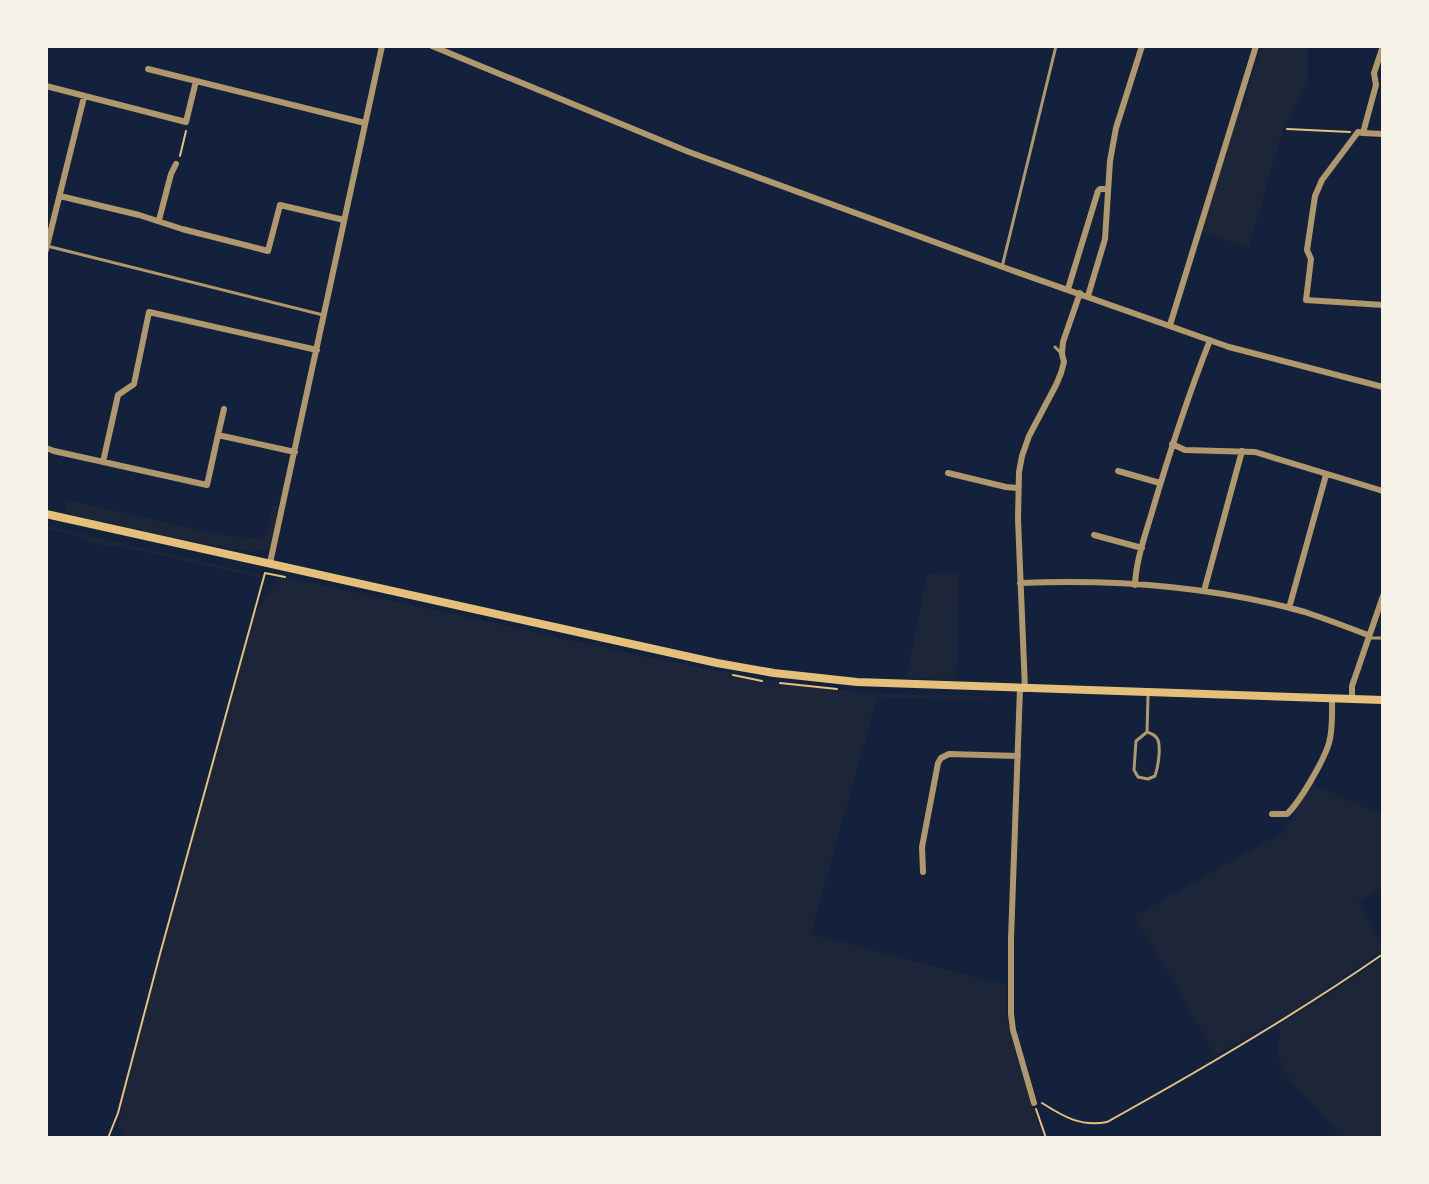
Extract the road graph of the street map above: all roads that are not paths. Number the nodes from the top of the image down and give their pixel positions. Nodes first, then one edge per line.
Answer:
1 (382, 46) edge
2 (432, 46) edge
3 (1056, 46) edge
4 (1142, 46) edge
5 (1256, 46) edge
6 (1383, 46) edge
7 (148, 69) dead end
8 (196, 81) junction
9 (46, 86) edge
10 (84, 97) junction
11 (365, 123) junction
12 (1361, 132) junction
13 (1383, 134) edge
14 (176, 164) road end
15 (1108, 189) junction
16 (60, 196) junction
17 (159, 220) junction
18 (344, 220) junction
19 (46, 248) edge
20 (1002, 267) junction
21 (1068, 289) junction
22 (1080, 293) junction
23 (1088, 296) junction
24 (1383, 305) edge
25 (323, 315) junction
26 (1170, 325) junction
27 (1210, 340) junction
28 (1055, 347) dead end
29 (317, 350) junction
30 (1062, 354) junction
31 (1383, 387) edge
32 (224, 409) dead end
33 (218, 435) junction
34 (1172, 444) junction
35 (46, 448) edge
36 (1242, 451) junction
37 (295, 452) junction
38 (103, 462) junction
39 (1118, 471) dead end
40 (948, 473) dead end
41 (1326, 475) junction
42 (1160, 483) junction
43 (1017, 488) junction
44 (1383, 491) edge
45 (46, 514) edge
46 (1094, 535) dead end
47 (1142, 548) junction
48 (270, 563) junction
49 (1020, 583) junction
50 (1135, 585) junction
51 (1204, 591) junction
52 (1383, 596) edge
53 (1289, 608) junction
54 (1368, 636) junction
55 (1383, 638) edge
56 (1023, 688) junction
57 (1148, 692) junction
58 (1332, 698) junction
59 (1352, 699) junction
60 (1383, 700) edge
61 (1147, 732) junction
62 (1018, 756) junction
63 (1272, 814) dead end
64 (923, 872) dead end
65 (1034, 1103) road end

1 - 11 street
2 - 20 street
3 - 20 lane
4 - 15 street
5 - 26 street
6 - 12 street
7 - 8 street
8 - 10 street
8 - 11 street
9 - 10 street
10 - 16 street
11 - 18 street
12 - 13 street
12 - 24 street
14 - 17 street
15 - 21 street
15 - 23 street
16 - 17 street
16 - 19 street
17 - 18 street
18 - 25 street
19 - 25 lane
20 - 21 street
21 - 22 street
22 - 23 street
22 - 30 street
23 - 26 street
25 - 29 street
26 - 27 street
27 - 31 street
27 - 34 street
28 - 30 lane
29 - 37 street
29 - 38 street
30 - 43 street
32 - 33 street
33 - 37 street
33 - 38 street
34 - 36 street
34 - 42 street
35 - 38 street
36 - 41 street
36 - 51 street
37 - 48 street
39 - 42 street
40 - 43 street
41 - 44 street
41 - 53 street
42 - 47 street
43 - 49 street
45 - 48 main road
46 - 47 street
47 - 50 street
48 - 56 main road
49 - 50 street
49 - 56 street
50 - 51 street
51 - 53 street
52 - 54 street
53 - 54 street
54 - 55 lane
54 - 59 street
56 - 57 main road
56 - 62 street
57 - 58 main road
57 - 61 lane
58 - 59 main road
58 - 63 street
59 - 60 main road
61 - 61 lane
62 - 64 street
62 - 65 street

